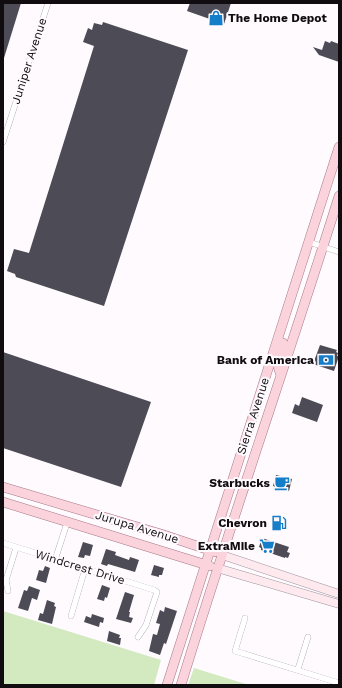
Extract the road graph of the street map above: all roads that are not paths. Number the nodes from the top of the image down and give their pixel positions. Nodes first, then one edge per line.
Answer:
1 (48, 3) edge
2 (3, 142) edge
3 (339, 147) edge
4 (339, 196) edge
5 (309, 242) junction
6 (323, 246) junction
7 (339, 252) edge
8 (292, 295) junction
9 (282, 375) junction
10 (3, 487) edge
11 (3, 502) edge
12 (67, 523) junction
13 (3, 544) edge
14 (16, 548) junction
15 (210, 550) junction
16 (222, 555) junction
17 (55, 560) junction
18 (205, 565) junction
19 (217, 568) junction
20 (85, 569) junction
21 (8, 591) dead end
22 (339, 594) edge
23 (339, 604) edge
24 (70, 616) dead end
25 (245, 618) dead end
26 (138, 637) dead end
27 (308, 637) dead end
28 (298, 669) junction
29 (339, 675) edge
30 (337, 683) edge
31 (167, 685) edge
32 (181, 685) edge

1 - 2 street, Juniper Avenue
3 - 5 main road, Sierra Avenue
4 - 6 main road, Sierra Avenue
5 - 6 street
5 - 8 main road, Sierra Avenue
6 - 7 street
6 - 9 main road, Sierra Avenue
8 - 9 main road
8 - 15 main road, Sierra Avenue
9 - 16 main road, Sierra Avenue
10 - 15 main road, Jurupa Avenue
11 - 12 main road, Jurupa Avenue
12 - 17 street
12 - 18 main road, Jurupa Avenue
13 - 14 street, Windcrest Drive
14 - 17 street, Windcrest Drive
14 - 21 street
15 - 16 main road, Jurupa Avenue
15 - 18 main road, Sierra Avenue
16 - 19 main road, Sierra Avenue
16 - 22 main road, Jurupa Avenue
17 - 20 street, Windcrest Drive
18 - 19 main road, Jurupa Avenue
18 - 31 main road, Sierra Avenue
19 - 23 main road, Jurupa Avenue
19 - 32 main road, Sierra Avenue
20 - 24 street
20 - 26 street, Windcrest Drive
25 - 28 street
27 - 28 street
28 - 30 street
29 - 30 street

